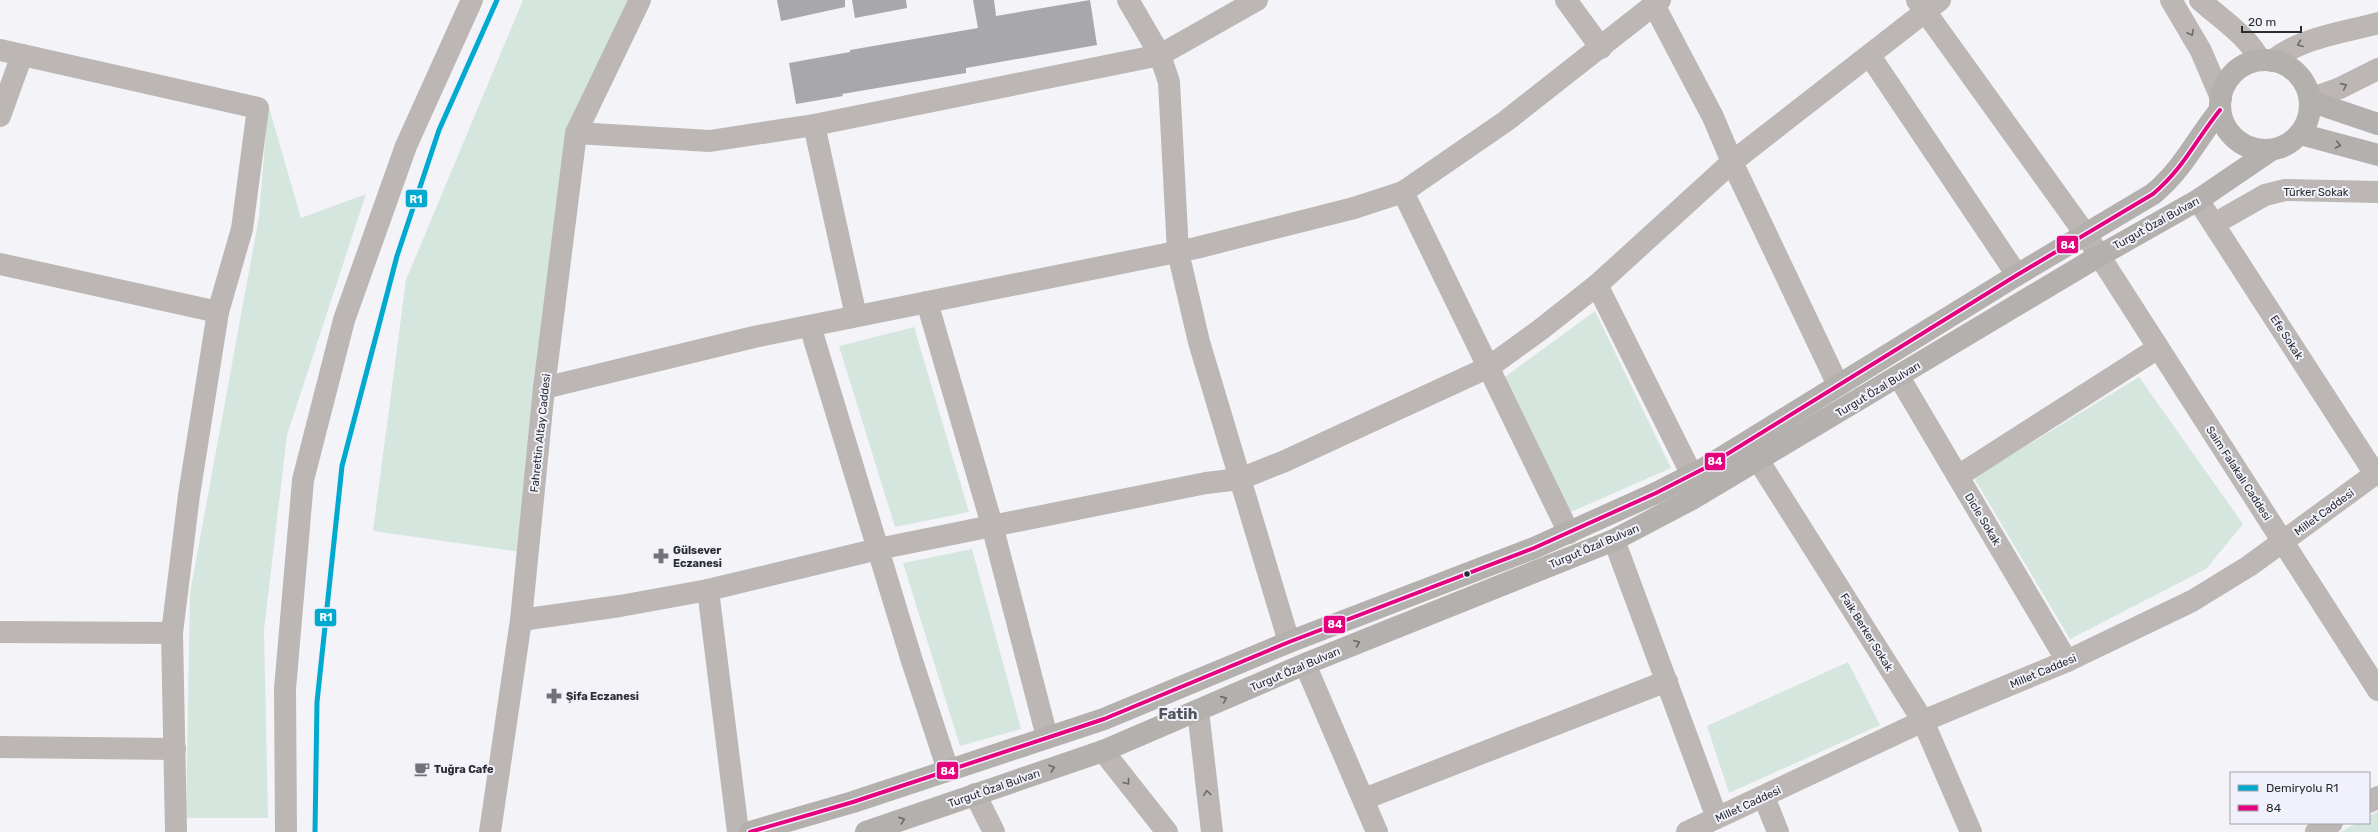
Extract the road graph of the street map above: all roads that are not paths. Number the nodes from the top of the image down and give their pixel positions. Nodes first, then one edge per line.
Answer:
1 (472, 0) edge
2 (640, 0) edge
3 (1128, 0) edge
4 (1258, 0) edge
5 (1566, 0) edge
6 (2171, 0) edge
7 (2200, 0) edge
8 (1657, 2) edge
9 (1928, 4) edge
10 (2378, 23) edge
11 (1601, 48) junction
12 (0, 50) edge
13 (22, 55) junction
14 (1160, 55) junction
15 (1870, 56) junction
16 (2266, 61) junction
17 (2378, 70) edge
18 (2310, 100) junction
19 (2221, 104) junction
20 (0, 116) edge
21 (2378, 124) edge
22 (814, 125) junction
23 (576, 133) junction
24 (2300, 134) junction
25 (2270, 150) junction
26 (2378, 155) edge
27 (1732, 162) junction
28 (1403, 192) junction
29 (2378, 192) edge
30 (2198, 200) junction
31 (2214, 224) junction
32 (2086, 235) junction
33 (1178, 252) junction
34 (2099, 256) junction
35 (0, 264) edge
36 (2016, 275) junction
37 (1597, 285) junction
38 (927, 302) junction
39 (218, 312) junction
40 (856, 316) junction
41 (810, 326) junction
42 (2158, 348) junction
43 (1489, 367) junction
44 (1899, 377) junction
45 (1838, 385) junction
46 (544, 388) junction
47 (1747, 442) junction
48 (1759, 460) junction
49 (2377, 473) edge
50 (1692, 474) junction
51 (1958, 476) junction
52 (1240, 479) junction
53 (992, 525) junction
54 (1569, 533) junction
55 (1614, 540) junction
56 (2283, 541) junction
57 (878, 549) junction
58 (708, 590) junction
59 (521, 620) junction
60 (0, 632) edge
61 (172, 633) junction
62 (1289, 642) junction
63 (2067, 661) junction
64 (1305, 664) junction
65 (1667, 681) junction
66 (2378, 690) edge
67 (1198, 711) junction
68 (1923, 721) junction
69 (1046, 737) junction
70 (0, 746) edge
71 (175, 749) junction
72 (1103, 751) junction
73 (948, 770) junction
74 (975, 794) junction
75 (1764, 797) junction
76 (1364, 799) junction
77 (1717, 818) junction
78 (2330, 824) edge
79 (873, 831) edge
80 (176, 832) edge
81 (286, 832) edge
82 (490, 832) edge
83 (738, 832) edge
84 (750, 832) edge
85 (994, 832) edge
86 (1167, 832) edge
87 (1212, 832) edge
88 (1377, 832) edge
89 (1687, 832) edge
90 (1778, 832) edge
91 (1971, 832) edge
92 (2316, 832) edge

1 - 81 street
2 - 23 street, Fahrettin Altay Caddesi
3 - 14 street
4 - 14 street
5 - 11 street
6 -> 19 street
7 - 16 street
8 - 11 street
8 - 27 street
9 - 15 street
9 - 32 street, Saim Falakalı Caddesi
10 -> 16 street
11 - 28 street
12 - 13 street
13 - 20 street
13 - 39 street
14 - 22 street
14 - 33 street
15 - 27 street
15 - 36 street
16 - 18 main road
16 - 19 main road
18 -> 17 street
18 - 21 main road
18 - 24 main road
19 - 25 main road
19 - 32 main road, Turgut Özal Bulvarı
22 - 23 street
22 - 40 street
23 - 46 street, Fahrettin Altay Caddesi
24 - 25 main road
24 -> 26 main road
25 - 30 main road, Turgut Özal Bulvarı
27 - 37 street
27 - 45 street
28 - 33 street
28 - 43 street
29 - 31 street, Türker Sokak
30 - 31 street, Efe Sokak
30 - 34 main road, Turgut Özal Bulvarı
31 - 49 street, Efe Sokak
32 - 34 street, Saim Falakalı Caddesi
32 - 36 main road, Turgut Özal Bulvarı
33 - 38 street
33 - 52 street
34 - 42 street, Saim Falakalı Caddesi
34 - 44 main road, Turgut Özal Bulvarı
35 - 39 street
36 - 45 main road, Turgut Özal Bulvarı
37 - 43 street
37 - 50 street
38 - 40 street
38 - 53 street
39 - 61 street
40 - 41 street
41 - 46 street
41 - 57 street
42 - 51 street
42 - 56 street, Saim Falakalı Caddesi
43 - 52 street
43 - 54 street
44 - 48 main road, Turgut Özal Bulvarı
44 - 51 street, Dicle Sokak
45 - 47 main road, Turgut Özal Bulvarı
46 - 59 street, Fahrettin Altay Caddesi
47 - 48 street, Faik Berker Sokak
47 - 50 main road, Turgut Özal Bulvarı
48 - 55 main road, Turgut Özal Bulvarı
48 - 68 street, Faik Berker Sokak
49 - 56 street, Millet Caddesi
50 - 54 main road, Turgut Özal Bulvarı
51 - 63 street, Dicle Sokak
52 - 53 street
52 - 62 street
53 - 57 street
53 - 69 street
54 - 62 main road, Turgut Özal Bulvarı
64 -> 55 main road, Turgut Özal Bulvarı
55 - 65 street
56 - 63 street, Millet Caddesi
56 - 66 street, Saim Falakalı Caddesi
57 - 58 street
57 - 73 street
58 - 59 street
58 - 83 street
59 - 82 street, Fahrettin Altay Caddesi
60 - 61 street
61 - 71 street
62 - 69 main road, Turgut Özal Bulvarı
63 - 68 street, Millet Caddesi
67 -> 64 main road, Turgut Özal Bulvarı
64 - 76 street
65 - 76 street
65 - 77 street
67 - 72 main road, Turgut Özal Bulvarı
87 -> 67 street
68 - 75 street, Millet Caddesi
68 - 91 street, Faik Berker Sokak
69 - 73 main road, Turgut Özal Bulvarı
70 - 71 street
71 - 80 street
74 -> 72 main road, Turgut Özal Bulvarı
72 -> 86 street
73 - 84 main road, Turgut Özal Bulvarı
79 -> 74 main road, Turgut Özal Bulvarı
74 - 85 street
75 - 77 street, Millet Caddesi
75 - 90 street
76 - 88 street
77 - 89 street, Millet Caddesi
78 - 92 street

